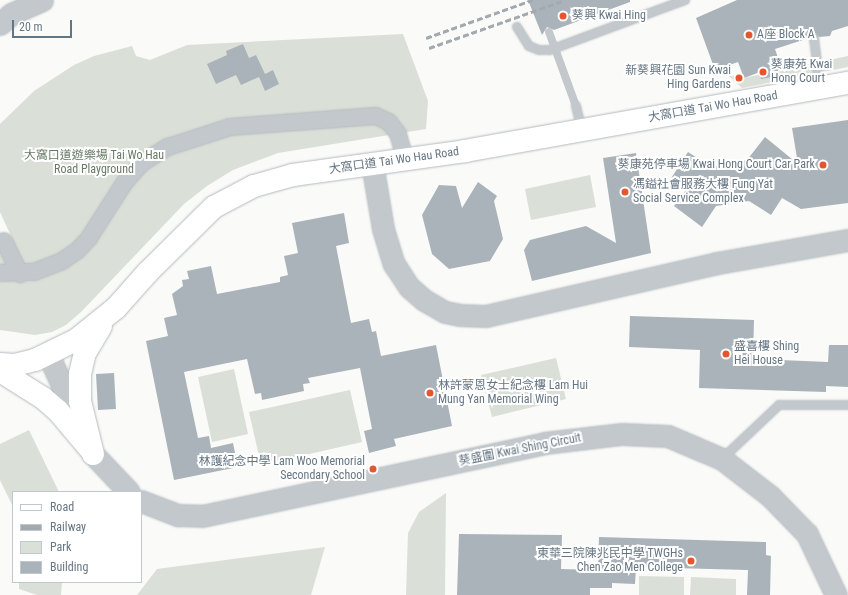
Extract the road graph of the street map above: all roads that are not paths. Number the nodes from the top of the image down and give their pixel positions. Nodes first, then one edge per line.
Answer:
1 (42, 0) edge
2 (685, 0) edge
3 (0, 24) edge
4 (517, 27) dead end
5 (549, 32) dead end
6 (814, 38) dead end
7 (848, 83) edge
8 (820, 88) junction
9 (582, 131) junction
10 (405, 159) junction
11 (372, 163) junction
12 (848, 240) edge
13 (4, 241) dead end
14 (0, 274) edge
15 (20, 274) junction
16 (116, 308) junction
17 (48, 354) junction
18 (0, 364) edge
19 (0, 371) edge
20 (848, 405) edge
21 (93, 454) junction
22 (722, 459) junction
23 (128, 491) edge
24 (142, 501) edge
25 (836, 595) edge

1 - 3 street
2 - 4 lane
5 - 9 lane, bridge
6 - 8 lane
7 - 8 main road, 大窩口道 Tai Wo Hau Road
8 - 9 main road, 大窩口道 Tai Wo Hau Road
9 - 10 main road, 大窩口道 Tai Wo Hau Road
10 - 11 main road, 大窩口道 Tai Wo Hau Road
10 - 15 street
11 - 12 street
11 - 16 main road, 大窩口道 Tai Wo Hau Road
13 - 15 street
14 - 15 street
16 - 17 main road, 大窩口道 Tai Wo Hau Road
16 - 21 main road
17 - 18 main road, 大窩口道 Tai Wo Hau Road
17 - 21 street
19 - 21 main road
20 - 22 lane
21 - 23 street
22 - 24 street, 葵盛圍 Kwai Shing Circuit
22 - 25 street, 葵盛圍 Kwai Shing Circuit

